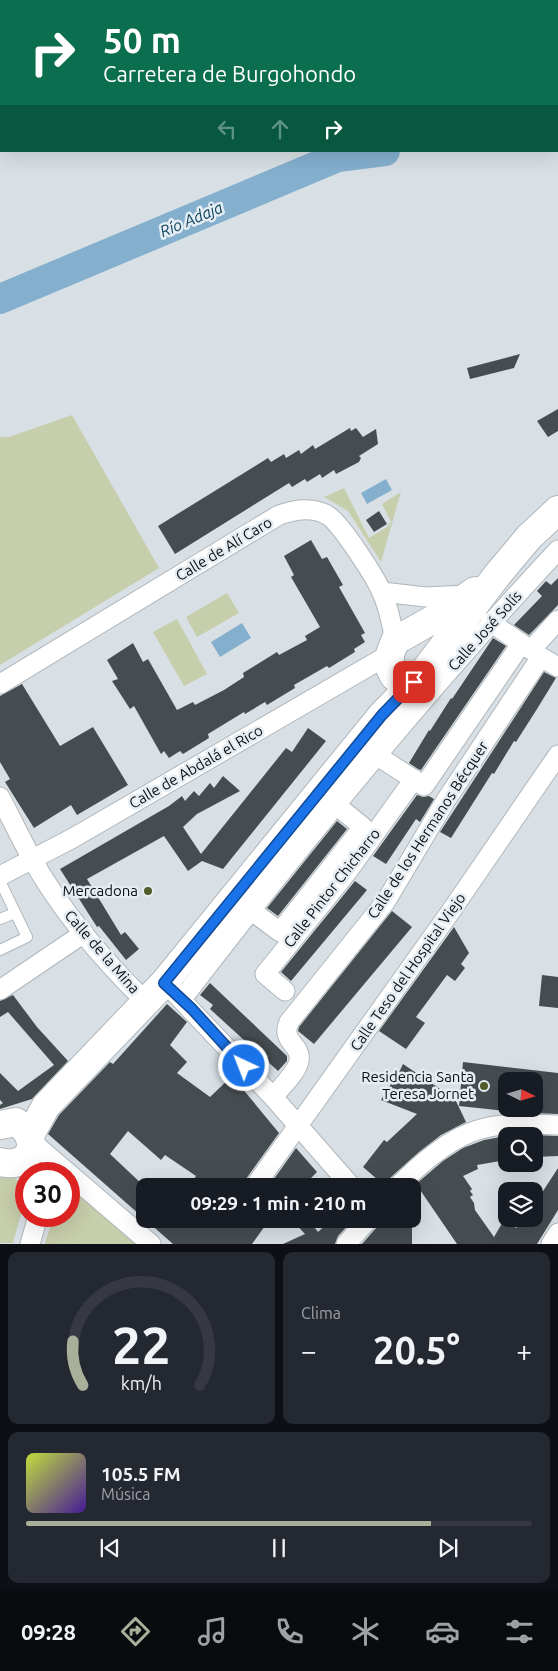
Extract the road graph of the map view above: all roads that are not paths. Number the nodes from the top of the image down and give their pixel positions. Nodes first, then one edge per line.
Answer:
1 (558, 510) edge
2 (558, 550) edge
3 (498, 574) junction
4 (382, 592) junction
5 (470, 595) junction
6 (558, 620) edge
7 (490, 622) junction
8 (422, 626) junction
9 (443, 646) junction
10 (531, 650) junction
11 (398, 663) junction
12 (558, 667) edge
13 (0, 684) edge
14 (376, 755) junction
15 (558, 755) edge
16 (419, 782) junction
17 (0, 797) edge
18 (336, 805) junction
19 (32, 859) junction
20 (0, 876) edge
21 (0, 881) edge
22 (252, 911) junction
23 (15, 913) junction
24 (0, 919) edge
25 (84, 933) junction
26 (0, 950) edge
27 (0, 990) edge
28 (285, 991) dead end
29 (164, 995) junction
30 (273, 1097) junction
31 (558, 1125) edge
32 (299, 1126) junction
33 (15, 1149) edge
34 (42, 1162) edge
35 (261, 1178) edge
36 (343, 1178) edge
37 (406, 1178) edge
38 (80, 1188) edge
39 (35, 1227) edge
40 (361, 1228) edge
41 (558, 1232) edge
42 (30, 1244) edge
43 (151, 1244) edge
44 (346, 1244) edge
45 (551, 1244) edge

1 - 3 main road
2 - 7 street, Calle José Solís
3 - 5 main road
3 - 9 main road
4 - 5 street
4 - 11 street, Calle de Alí Caro
4 - 13 street, Calle de Alí Caro
5 - 8 main road
6 - 10 street, Calle de los Hermanos Bécquer
7 - 10 street
7 - 14 street, Calle José Solís
8 - 9 main road
8 - 11 main road
9 - 11 main road
10 - 12 street
10 - 16 street, Calle Pintor Chicharro
10 - 30 street, Calle de los Hermanos Bécquer
11 - 19 street, Calle de Abdalá el Rico
11 - 29 main road
14 - 16 street
14 - 18 street, Calle José Solís
15 - 32 street, Calle Teso del Hospital Viejo
16 - 28 street, Calle Pintor Chicharro
17 - 19 street, Calle de la Mina
18 - 22 street, Calle José Solís
18 - 22 street
19 - 20 street, Calle de Abdalá el Rico
19 - 25 street, Calle de la Mina
21 - 23 lane
22 - 29 street, Calle José Solís
23 - 24 lane
23 - 26 lane
25 - 27 street
25 - 29 street, Calle de la Mina
29 - 30 street, Calle de la Mina
29 - 33 main road
30 - 32 street, Calle de la Mina
31 - 37 street
32 - 35 street, Calle Teso del Hospital Viejo
32 - 36 street, Calle de la Mina
33 - 34 street
38 - 43 street
39 - 42 street
40 - 44 street
41 - 45 street

